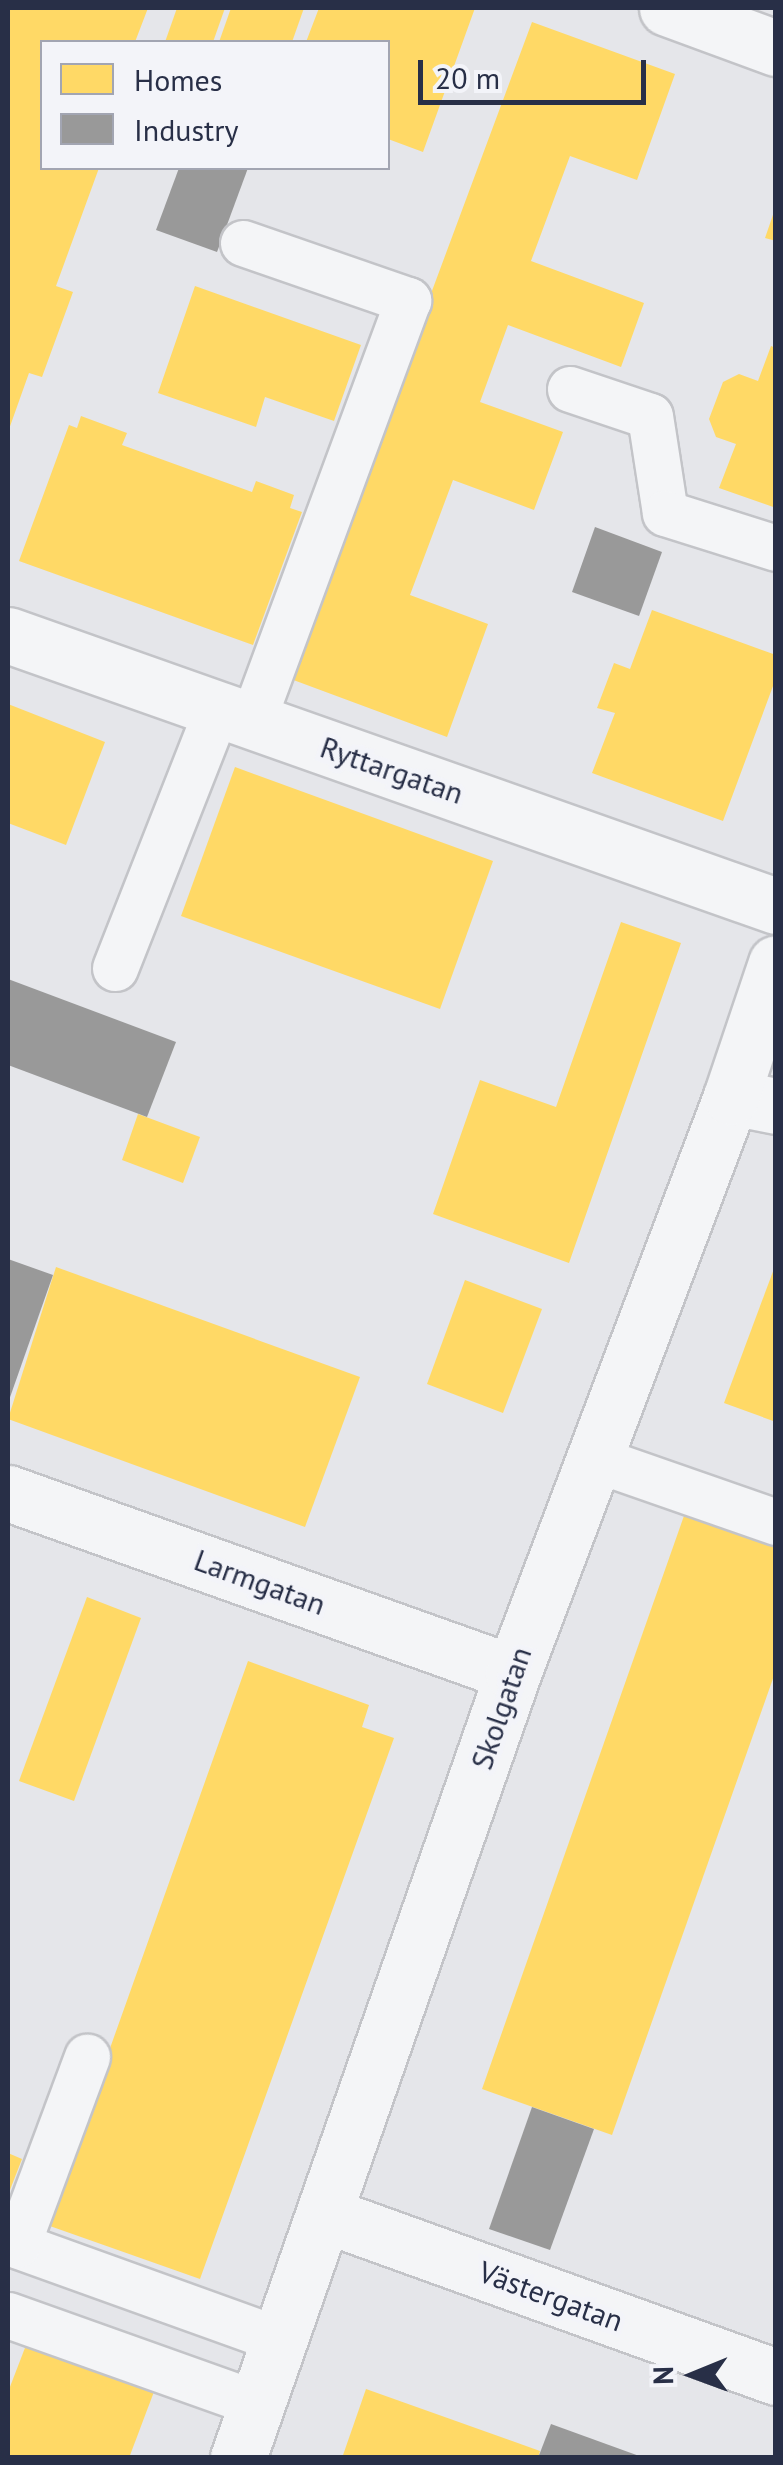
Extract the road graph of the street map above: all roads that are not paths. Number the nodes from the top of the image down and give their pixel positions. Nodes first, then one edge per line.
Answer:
1 (679, 9) edge
2 (776, 48) edge
3 (242, 244) dead end
4 (570, 390) dead end
5 (776, 548) edge
6 (8, 634) edge
7 (234, 715) junction
8 (776, 906) edge
9 (776, 964) edge
10 (115, 968) dead end
11 (753, 1102) edge
12 (595, 1458) junction
13 (8, 1492) edge
14 (776, 1522) edge
15 (512, 1672) junction
16 (87, 2056) dead end
17 (326, 2215) junction
18 (12, 2244) edge
19 (8, 2314) edge
20 (280, 2340) junction
21 (776, 2377) edge
22 (258, 2404) junction
23 (238, 2458) edge

1 - 2 street
3 - 7 lane
4 - 5 lane
6 - 7 street, Ryttargatan
7 - 8 street, Ryttargatan
7 - 10 lane
9 - 11 street, Skolgatan
11 - 12 street, Skolgatan
12 - 14 lane
12 - 15 street, Skolgatan
13 - 15 street, Larmgatan
15 - 17 street, Skolgatan
16 - 18 lane
17 - 20 street, Skolgatan
17 - 21 street, Västergatan
18 - 20 lane
19 - 22 lane
20 - 22 street, Skolgatan
22 - 23 street, Skolgatan

